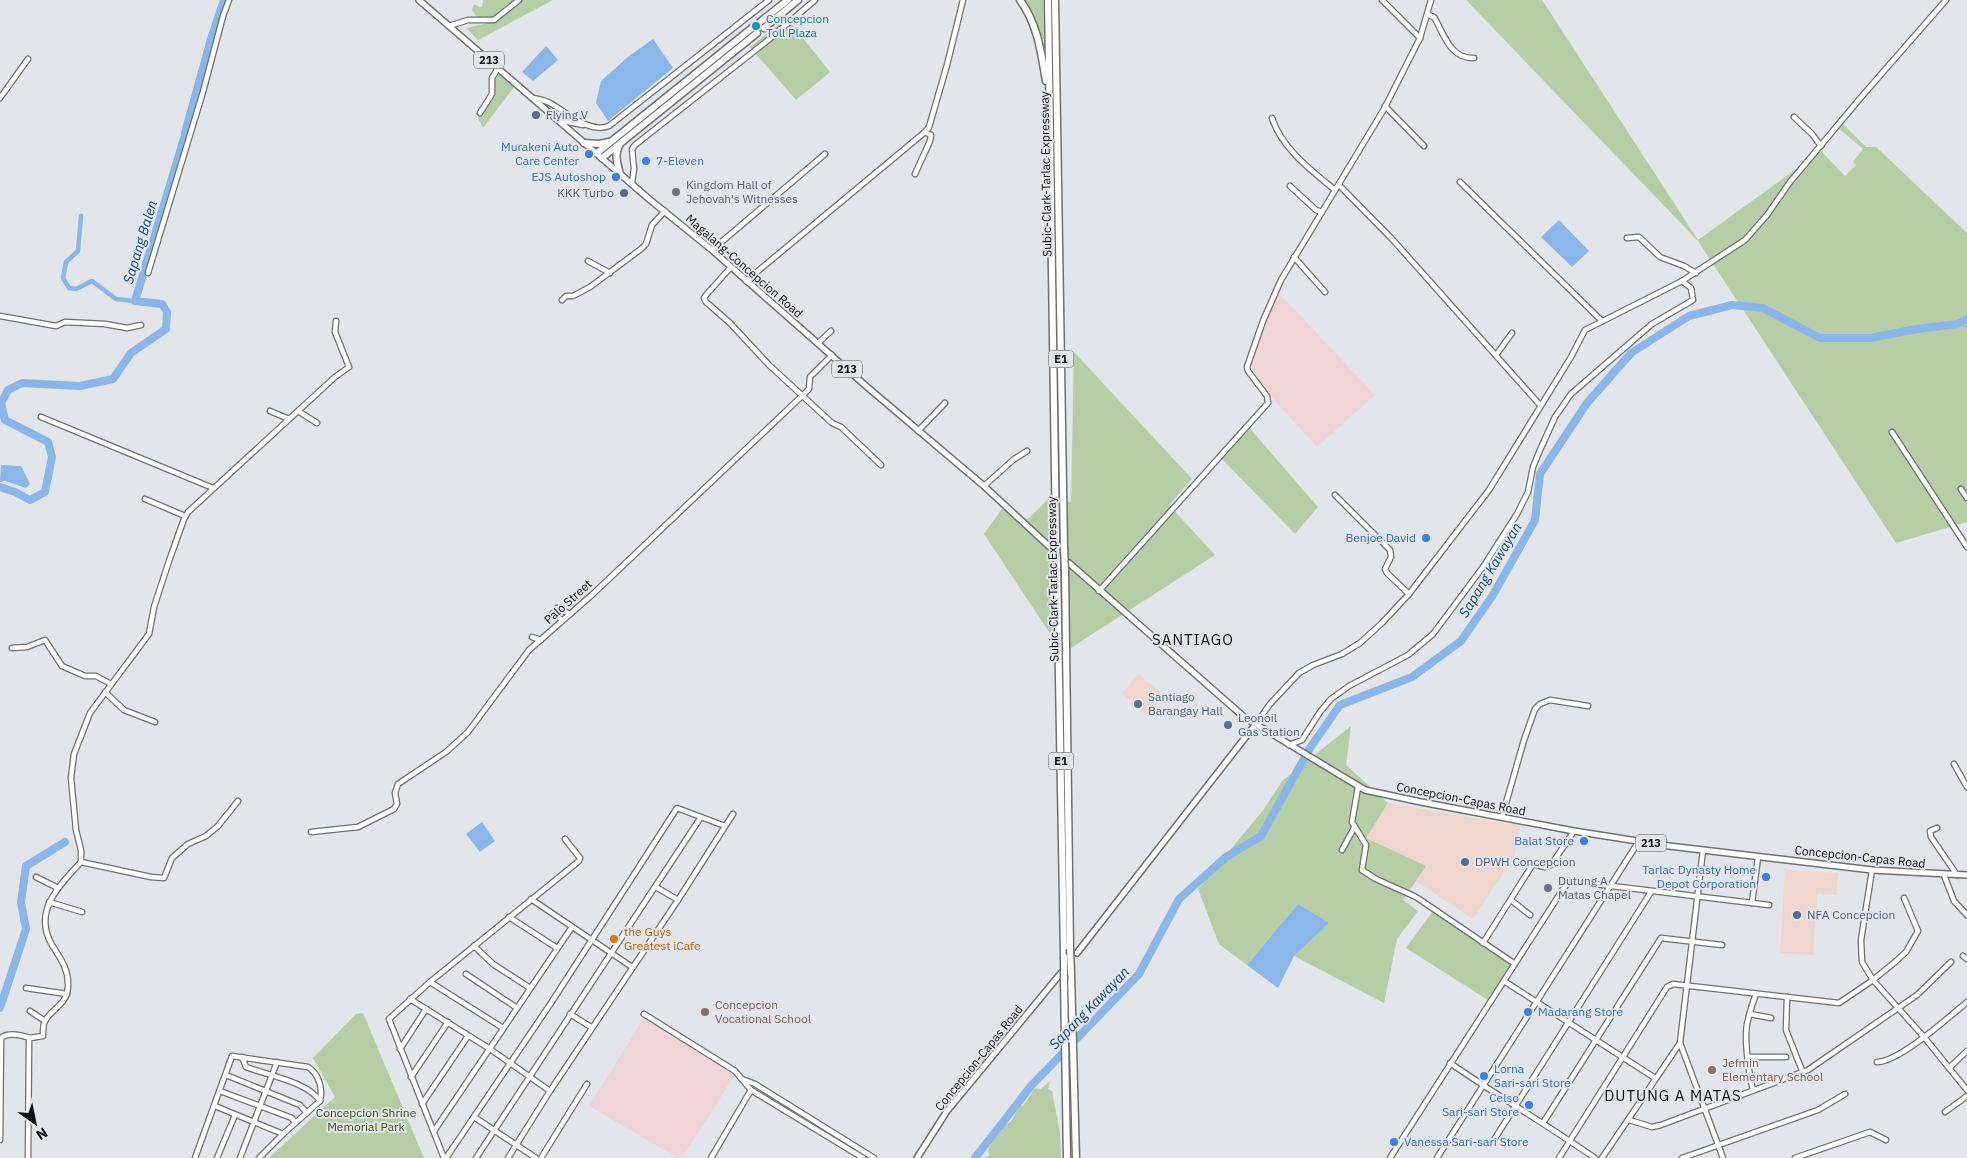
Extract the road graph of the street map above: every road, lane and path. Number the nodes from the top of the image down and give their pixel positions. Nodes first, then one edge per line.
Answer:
1 (229, 0) edge
2 (419, 0) edge
3 (519, 0) edge
4 (769, 0) edge
5 (788, 0) edge
6 (798, 0) edge
7 (816, 0) edge
8 (963, 0) edge
9 (1020, 0) edge
10 (1048, 0) edge
11 (1055, 0) edge
12 (1382, 0) edge
13 (1431, 0) edge
14 (1946, 0) edge
15 (1428, 14) junction
16 (449, 26) junction
17 (754, 31) dead end
18 (1420, 38) junction
19 (1474, 58) dead end
20 (28, 59) dead end
21 (498, 68) junction
22 (0, 98) edge
23 (532, 98) junction
24 (1050, 101) junction
25 (1385, 106) junction
26 (480, 113) dead end
27 (1794, 117) dead end
28 (1272, 118) dead end
29 (558, 120) junction
30 (587, 125) junction
31 (925, 132) junction
32 (620, 138) junction
33 (584, 143) junction
34 (1424, 146) dead end
35 (1821, 146) junction
36 (825, 154) dead end
37 (599, 156) junction
38 (620, 174) junction
39 (915, 174) dead end
40 (1460, 182) dead end
41 (632, 183) junction
42 (1339, 185) junction
43 (1290, 186) dead end
44 (1335, 190) junction
45 (665, 211) junction
46 (1322, 212) junction
47 (1627, 238) dead end
48 (712, 250) junction
49 (1294, 257) junction
50 (588, 261) dead end
51 (731, 267) junction
52 (148, 272) dead end
53 (1696, 273) junction
54 (610, 274) junction
55 (746, 281) junction
56 (1682, 281) junction
57 (1325, 292) dead end
58 (562, 300) dead end
59 (0, 316) edge
60 (336, 321) dead end
61 (1602, 321) junction
62 (141, 325) dead end
63 (831, 331) dead end
64 (1512, 333) dead end
65 (818, 344) junction
66 (832, 355) junction
67 (1496, 355) junction
68 (803, 396) junction
69 (945, 403) dead end
70 (1540, 405) junction
71 (270, 411) dead end
72 (298, 411) junction
73 (41, 417) dead end
74 (289, 419) junction
75 (317, 423) dead end
76 (918, 431) junction
77 (1892, 432) dead end
78 (1027, 451) dead end
79 (881, 465) dead end
80 (984, 486) junction
81 (213, 488) junction
82 (1961, 489) dead end
83 (1335, 495) dead end
84 (1967, 498) edge
85 (145, 499) dead end
86 (185, 516) junction
87 (1967, 547) edge
88 (1052, 549) dead end
89 (1069, 563) dead end
90 (1099, 591) junction
91 (1409, 594) junction
92 (571, 603) dead end
93 (557, 608) dead end
94 (575, 610) junction
95 (553, 613) dead end
96 (570, 614) junction
97 (562, 620) junction
98 (532, 637) dead end
99 (541, 640) junction
100 (12, 648) dead end
101 (111, 684) junction
102 (105, 692) junction
103 (1588, 706) dead end
104 (155, 722) dead end
105 (1255, 725) junction
106 (1291, 747) junction
107 (1954, 764) dead end
108 (1358, 787) junction
109 (1967, 787) edge
110 (238, 801) dead end
111 (733, 814) dead end
112 (701, 817) junction
113 (1502, 817) junction
114 (725, 826) junction
115 (1354, 828) junction
116 (1937, 828) dead end
117 (1574, 831) junction
118 (311, 832) dead end
119 (565, 839) dead end
120 (1639, 841) junction
121 (1342, 850) dead end
122 (1703, 850) junction
123 (1758, 856) junction
124 (81, 862) junction
125 (1525, 862) dead end
126 (1533, 864) junction
127 (1872, 870) junction
128 (1944, 874) junction
129 (1957, 875) junction
130 (1967, 875) edge
131 (36, 876) dead end
132 (1610, 885) junction
133 (656, 887) junction
134 (58, 888) junction
135 (1652, 892) junction
136 (1698, 897) junction
137 (1904, 898) dead end
138 (531, 899) junction
139 (678, 900) junction
140 (1511, 900) junction
141 (49, 902) junction
142 (1752, 903) junction
143 (1770, 905) dead end
144 (82, 912) dead end
145 (1530, 915) dead end
146 (1967, 915) edge
147 (509, 917) junction
148 (572, 927) junction
149 (591, 940) junction
150 (1692, 941) junction
151 (1483, 943) junction
152 (1722, 945) dead end
153 (474, 946) junction
154 (557, 948) junction
155 (611, 953) junction
156 (1077, 953) dead end
157 (1962, 956) dead end
158 (1967, 959) edge
159 (1951, 962) dead end
160 (1515, 964) junction
161 (632, 967) junction
162 (1061, 973) dead end
163 (466, 974) dead end
164 (1873, 980) junction
165 (1504, 981) junction
166 (430, 982) junction
167 (1688, 986) junction
168 (26, 988) dead end
169 (530, 988) junction
170 (67, 994) junction
171 (1756, 994) junction
172 (1787, 997) junction
173 (410, 999) junction
174 (1536, 1002) junction
175 (1967, 1002) edge
176 (517, 1008) junction
177 (1897, 1008) junction
178 (426, 1009) junction
179 (30, 1011) dead end
180 (570, 1014) junction
181 (644, 1014) dead end
182 (1750, 1014) junction
183 (1771, 1018) dead end
184 (45, 1021) junction
185 (448, 1022) junction
186 (1569, 1022) junction
187 (503, 1028) junction
188 (592, 1028) junction
189 (468, 1036) junction
190 (1924, 1037) junction
191 (30, 1038) junction
192 (1596, 1039) junction
193 (1680, 1043) junction
194 (400, 1049) junction
195 (490, 1049) junction
196 (1967, 1051) edge
197 (242, 1057) junction
198 (1622, 1057) junction
199 (1748, 1057) junction
200 (1786, 1057) dead end
201 (277, 1062) junction
202 (1877, 1062) dead end
203 (510, 1063) junction
204 (1450, 1063) junction
205 (1948, 1068) junction
206 (1803, 1073) junction
207 (226, 1076) junction
208 (271, 1076) junction
209 (411, 1077) junction
210 (529, 1077) junction
211 (741, 1078) junction
212 (1655, 1078) junction
213 (586, 1084) dead end
214 (755, 1084) junction
215 (1483, 1086) junction
216 (751, 1090) junction
217 (1753, 1090) junction
218 (1967, 1090) edge
219 (220, 1091) junction
220 (550, 1091) junction
221 (266, 1092) junction
222 (1845, 1094) dead end
223 (1967, 1096) edge
224 (320, 1101) junction
225 (422, 1104) junction
226 (1517, 1105) junction
227 (215, 1106) junction
228 (260, 1106) junction
229 (1705, 1109) junction
230 (1945, 1112) dead end
231 (307, 1113) junction
232 (235, 1115) junction
233 (474, 1117) junction
234 (1629, 1120) junction
235 (254, 1122) junction
236 (295, 1123) junction
237 (1542, 1123) junction
238 (495, 1130) junction
239 (434, 1131) junction
240 (283, 1134) junction
241 (0, 1140) edge
242 (1886, 1140) dead end
243 (1570, 1141) junction
244 (1492, 1143) dead end
245 (516, 1145) junction
246 (1718, 1145) junction
247 (1393, 1157) edge
248 (28, 1158) edge
249 (195, 1158) edge
250 (217, 1158) edge
251 (240, 1158) edge
252 (259, 1158) edge
253 (445, 1158) edge
254 (476, 1158) edge
255 (508, 1158) edge
256 (536, 1158) edge
257 (541, 1158) edge
258 (711, 1158) edge
259 (863, 1158) edge
260 (874, 1158) edge
261 (917, 1158) edge
262 (1067, 1158) edge
263 (1076, 1158) edge
264 (1437, 1158) edge
265 (1559, 1158) edge
266 (1595, 1158) edge
267 (1602, 1158) edge
268 (1682, 1158) edge
269 (1723, 1158) edge
270 (1795, 1158) edge

1 - 52 street
2 - 16 main road, Magalang-Concepcion Road / 213
3 - 16 street
4 - 30 street
5 - 6 highway
7 - 41 street
8 - 31 street
9 - 24 highway
10 - 24 highway, Subic-Clark-Tarlac Expressway / E1
11 - 263 highway, Subic-Clark-Tarlac Expressway / E1, bridge
12 - 18 street
13 - 15 street
14 - 35 street
15 - 18 street
15 - 19 street
16 - 21 main road, Magalang-Concepcion Road / 213
17 - 32 highway
18 - 25 street
20 - 22 street
21 - 23 main road, Magalang-Concepcion Road / 213
21 - 26 street
23 - 29 main road, Magalang-Concepcion Road / 213
23 - 30 street
24 - 262 highway, Subic-Clark-Tarlac Expressway / E1, bridge
25 - 34 street
25 - 42 street
27 - 35 street
28 - 44 street
29 - 30 street
29 - 33 main road, Magalang-Concepcion Road / 213
31 - 39 street
31 - 55 street
32 - 33 highway
32 - 37 highway
32 - 38 highway
33 - 37 main road, Magalang-Concepcion Road / 213
35 - 53 street
36 - 48 street
37 - 38 main road, Magalang-Concepcion Road / 213
38 - 41 main road, Magalang-Concepcion Road / 213
40 - 61 street
41 - 45 main road, Magalang-Concepcion Road / 213
42 - 44 street
42 - 67 street
43 - 46 street
44 - 46 street
45 - 48 main road, Magalang-Concepcion Road / 213
45 - 54 street
46 - 49 street
47 - 53 street
48 - 51 main road, Magalang-Concepcion Road / 213
49 - 57 street
49 - 90 street
50 - 54 street
51 - 55 main road, Magalang-Concepcion Road / 213
51 - 68 street
53 - 56 street
54 - 58 street
55 - 65 main road, Magalang-Concepcion Road / 213
56 - 61 street
56 - 106 street
59 - 62 street
60 - 72 street
61 - 70 street
63 - 65 street
64 - 67 street
65 - 66 main road, Magalang-Concepcion Road / 213
66 - 68 street, Palo Street
66 - 76 main road, Magalang-Concepcion Road / 213
67 - 70 street
68 - 79 street
68 - 94 street, Palo Street
69 - 76 street
70 - 91 street
71 - 74 street
72 - 74 street
72 - 75 street
73 - 81 street
74 - 81 street
76 - 80 main road, Magalang-Concepcion Road / 213
77 - 87 street
78 - 80 street
80 - 88 main road, Magalang-Concepcion Road / 213
81 - 86 street
82 - 84 street
83 - 91 street
85 - 86 street
86 - 101 street
89 - 90 main road, 213
90 - 105 main road, 213
91 - 105 street
92 - 94 street
93 - 96 street
94 - 96 street, Palo Street
95 - 97 street
96 - 97 street, Palo Street
97 - 99 street, Palo Street
98 - 99 street
99 - 118 street, Palo Street
100 - 101 street
101 - 102 street
102 - 104 street
102 - 124 street
103 - 113 street
105 - 106 main road, Concepcion-Capas Road / 213
105 - 156 main road
106 - 108 main road, Concepcion-Capas Road / 213
107 - 109 street
108 - 113 main road, Concepcion-Capas Road / 213
108 - 115 street
110 - 124 street
111 - 114 street
112 - 114 street
112 - 133 street
112 - 149 street
113 - 117 main road, Concepcion-Capas Road / 213
114 - 139 street
115 - 121 street
115 - 151 street
116 - 129 street
117 - 120 main road, Concepcion-Capas Road / 213
117 - 126 street
119 - 138 street
120 - 122 main road, Concepcion-Capas Road / 213
120 - 132 street
122 - 123 main road, Concepcion-Capas Road / 213
122 - 136 street
123 - 127 main road, Concepcion-Capas Road / 213
123 - 142 street
124 - 134 street
125 - 126 street
126 - 140 street
127 - 128 main road, Concepcion-Capas Road / 213
127 - 164 street
128 - 129 main road, Concepcion-Capas Road / 213
128 - 146 street
129 - 130 main road, Concepcion-Capas Road / 213
131 - 134 street
132 - 135 street
132 - 160 street
132 - 174 street
133 - 139 street
133 - 155 street
134 - 141 street
135 - 136 street
135 - 186 street
136 - 142 street
136 - 150 street
137 - 164 street
138 - 147 street
138 - 148 street
139 - 161 street
140 - 145 street
140 - 151 street
141 - 144 street
141 - 170 street
142 - 143 street
147 - 153 street
147 - 154 street
148 - 149 street
148 - 154 street
149 - 155 street
149 - 203 street
150 - 152 street
150 - 167 street
150 - 192 street
151 - 160 street
153 - 166 street
153 - 169 street
154 - 169 street
155 - 161 street
155 - 180 street
157 - 158 street
159 - 177 street
160 - 165 street
161 - 188 street
162 - 261 main road, Concepcion-Capas Road
163 - 176 street
164 - 172 street
164 - 177 street
165 - 174 street
165 - 204 street
166 - 173 street
166 - 187 street
167 - 171 street
167 - 193 street
167 - 198 street
168 - 170 street
169 - 176 street
170 - 184 street
171 - 172 street
171 - 182 street
172 - 206 street
173 - 178 street
173 - 194 street
174 - 186 street
174 - 215 street
175 - 190 street
176 - 187 street
177 - 190 street
177 - 206 street
178 - 185 street
178 - 194 street
179 - 184 street
180 - 188 street
180 - 210 street
181 - 211 street
182 - 183 street
182 - 199 street
184 - 191 street
185 - 189 street
185 - 209 street
186 - 192 street
186 - 226 street
187 - 195 street
188 - 220 street
189 - 195 street
189 - 225 street
190 - 202 street
190 - 205 street
191 - 241 street
191 - 248 street
192 - 198 street
192 - 237 street
193 - 212 street
193 - 229 street
194 - 209 street
195 - 203 street
195 - 239 street
196 - 205 street
197 - 201 street
197 - 207 street
197 - 208 street
198 - 212 street
198 - 243 street
199 - 200 street
199 - 217 street
201 - 208 street
201 - 224 street
203 - 210 street
203 - 233 street
204 - 215 street
204 - 247 street
205 - 218 street
206 - 217 street
207 - 219 street
207 - 221 street
208 - 221 street
208 - 224 street
209 - 225 street
210 - 220 street
210 - 238 street
211 - 214 street
211 - 216 street
212 - 234 street
213 - 257 street
214 - 216 street
214 - 260 street
215 - 226 street
215 - 264 street
216 - 258 street
216 - 259 street
217 - 229 street
219 - 227 street
219 - 228 street
220 - 245 street
221 - 228 street
221 - 231 street
222 - 246 street
223 - 230 street
224 - 231 street
225 - 239 street
226 - 237 street
226 - 244 street
227 - 232 street
227 - 249 street
228 - 235 street
228 - 236 street
229 - 234 street
229 - 246 street
231 - 236 street
232 - 235 street
232 - 250 street
233 - 238 street
233 - 253 street
234 - 267 street
235 - 240 street
235 - 251 street
236 - 240 street
237 - 243 street
238 - 245 street
238 - 254 street
239 - 253 street
240 - 252 street
242 - 270 street
243 - 265 street
243 - 266 street
245 - 255 street
245 - 256 street
246 - 268 street
246 - 269 street

